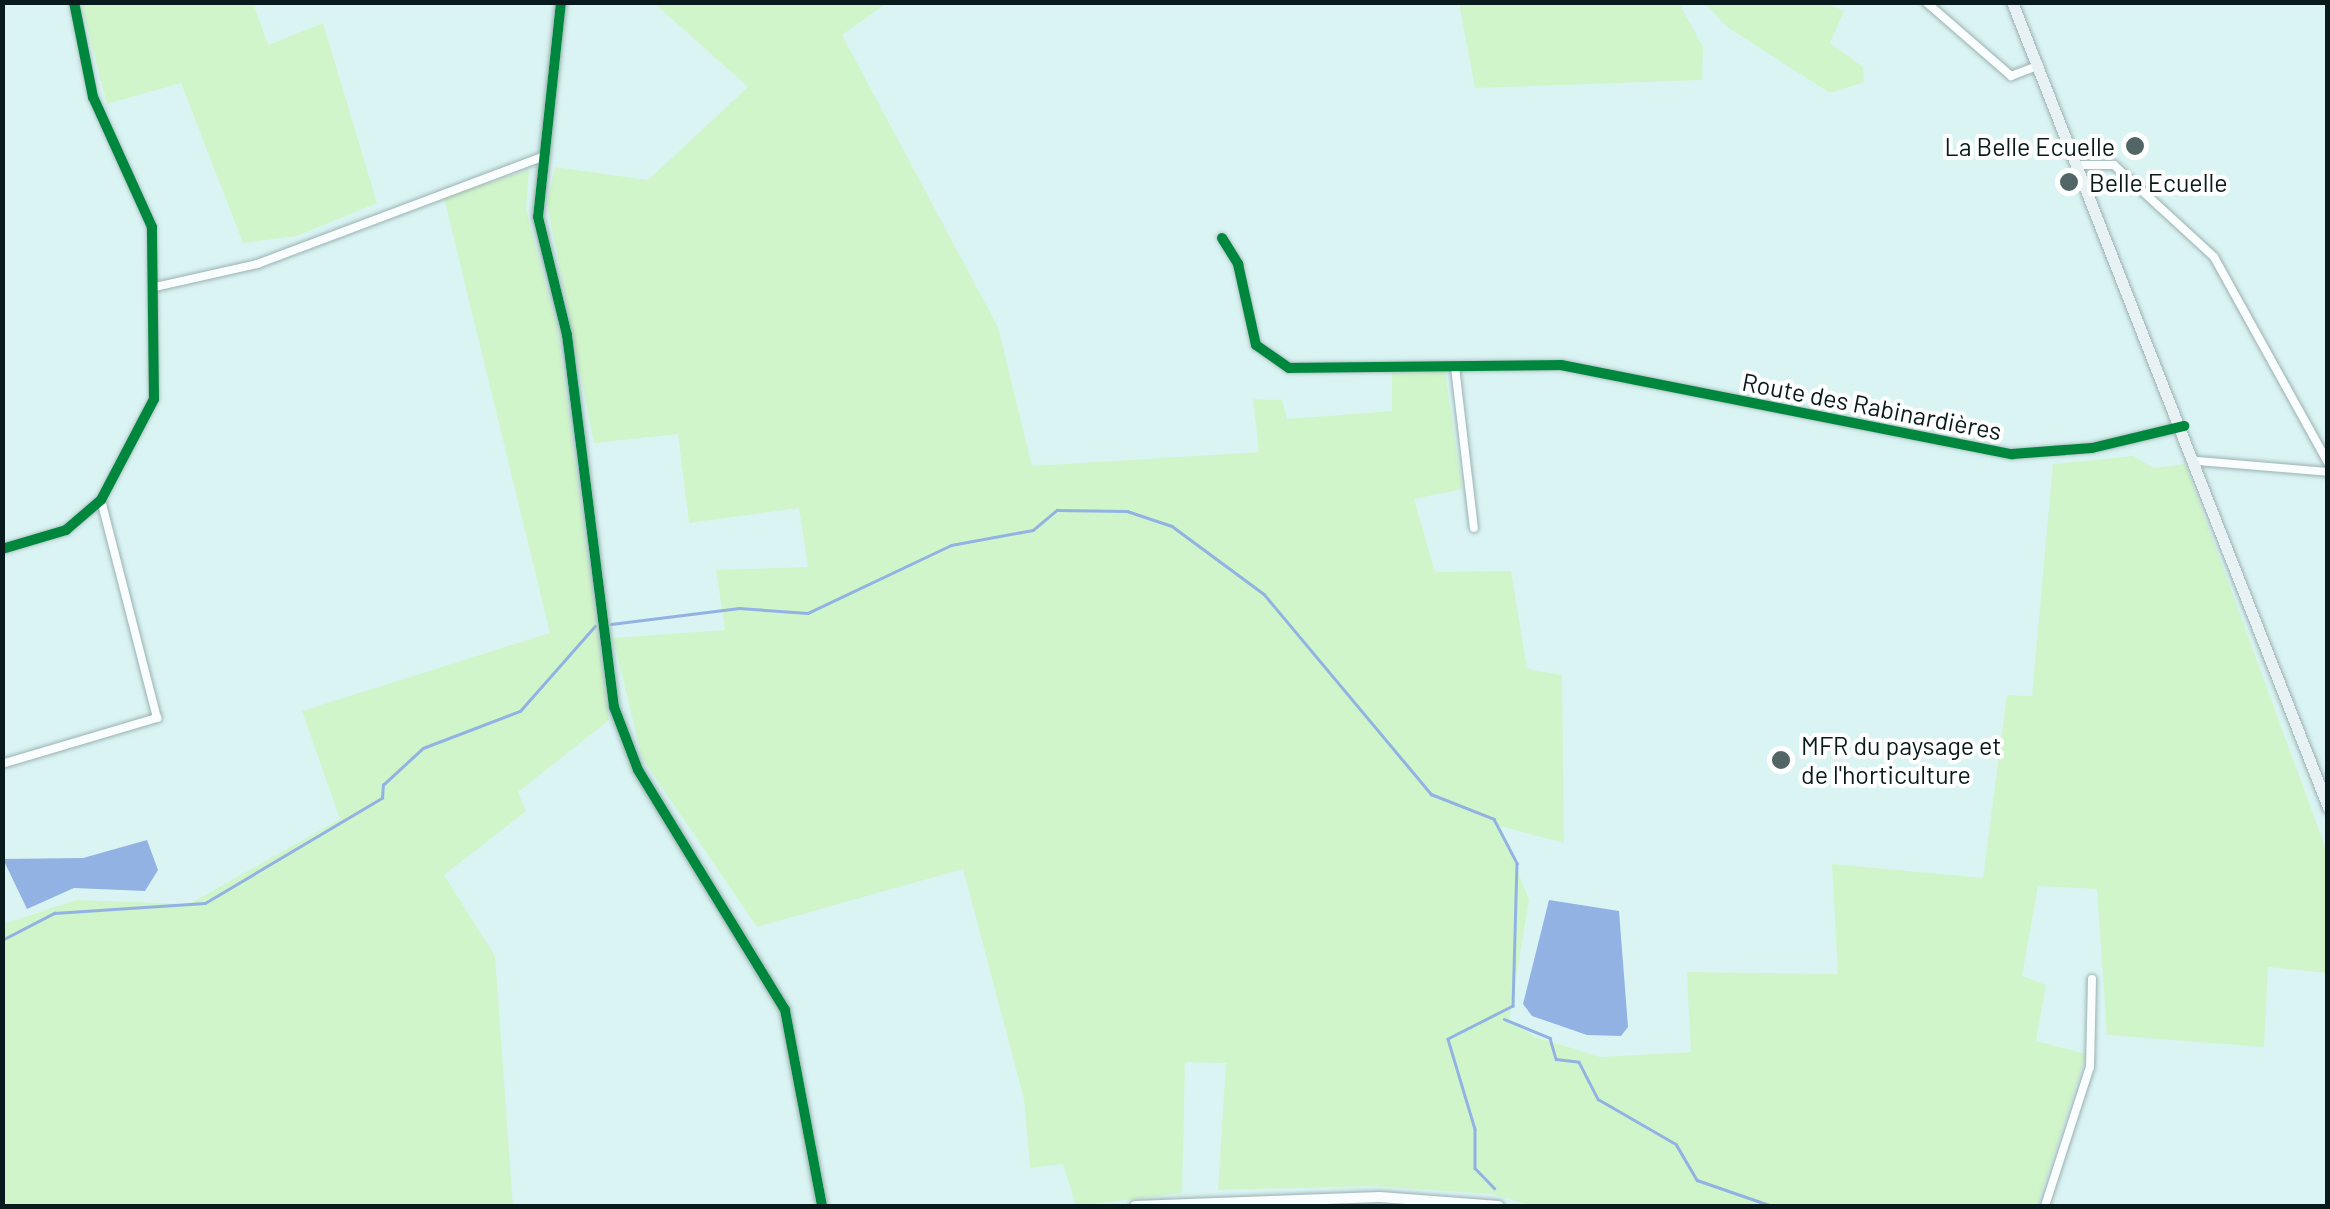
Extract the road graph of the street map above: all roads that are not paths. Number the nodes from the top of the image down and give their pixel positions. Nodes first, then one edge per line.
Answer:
1 (74, 2) edge
2 (562, 2) edge
3 (1926, 2) edge
4 (2012, 2) edge
5 (2039, 66) junction
6 (542, 158) junction
7 (2076, 164) junction
8 (1222, 238) dead end
9 (155, 287) junction
10 (1455, 367) junction
11 (2184, 426) junction
12 (2198, 461) junction
13 (2328, 462) edge
14 (2328, 472) edge
15 (101, 500) junction
16 (1474, 528) dead end
17 (2, 550) edge
18 (5, 763) dead end
19 (2328, 807) edge
20 (2092, 979) dead end
21 (822, 1206) edge
22 (1134, 1206) edge
23 (1499, 1206) edge
24 (2045, 1206) edge

1 - 9 street
2 - 6 street
3 - 5 street
4 - 5 main road
5 - 7 main road
6 - 9 street
6 - 21 street
7 - 11 main road
7 - 13 street
8 - 10 street, Route des Rabinardières
9 - 15 street
10 - 11 street, Route des Rabinardières
10 - 16 street
11 - 12 main road
12 - 14 street
12 - 19 main road
15 - 17 street
15 - 18 street
20 - 24 street
22 - 23 street

